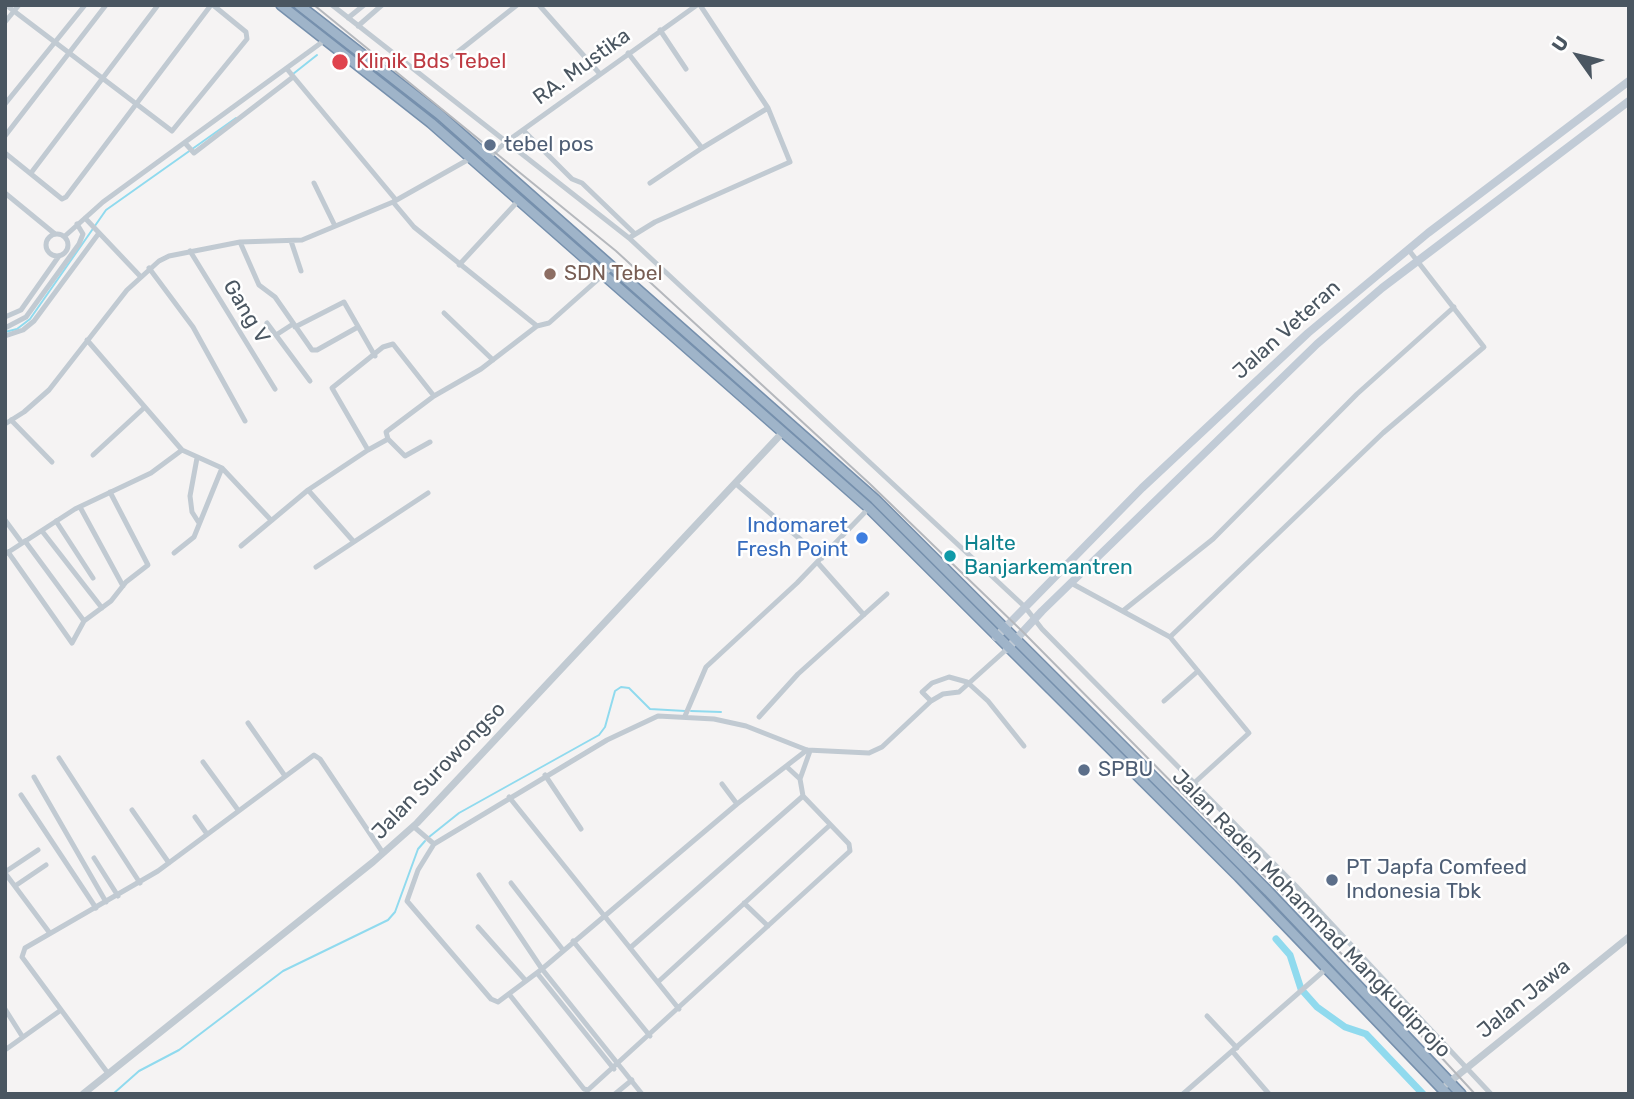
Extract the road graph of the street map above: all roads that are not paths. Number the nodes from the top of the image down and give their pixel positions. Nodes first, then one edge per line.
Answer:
1 (6, 5) edge
2 (19, 5) edge
3 (85, 5) edge
4 (106, 5) edge
5 (158, 5) edge
6 (212, 5) edge
7 (281, 5) edge
8 (299, 5) edge
9 (332, 5) edge
10 (364, 5) edge
11 (382, 5) edge
12 (517, 5) edge
13 (549, 5) edge
14 (699, 5) edge
15 (541, 8) edge
16 (14, 11) junction
17 (5, 22) edge
18 (353, 22) junction
19 (660, 30) junction
20 (325, 40) junction
21 (56, 42) junction
22 (69, 53) junction
23 (628, 53) junction
24 (445, 62) dead end
25 (686, 69) dead end
26 (290, 73) junction
27 (600, 74) junction
28 (103, 78) junction
29 (1629, 81) edge
30 (1629, 102) edge
31 (5, 104) edge
32 (136, 104) junction
33 (251, 104) junction
34 (768, 108) junction
35 (233, 118) junction
36 (523, 130) junction
37 (215, 131) junction
38 (5, 136) edge
39 (506, 142) junction
40 (188, 147) junction
41 (702, 148) junction
42 (5, 153) edge
43 (471, 158) junction
44 (487, 159) junction
45 (31, 173) junction
46 (314, 183) dead end
47 (650, 183) dead end
48 (5, 193) edge
49 (519, 200) junction
50 (395, 201) junction
51 (85, 218) junction
52 (77, 224) junction
53 (335, 226) junction
54 (98, 232) junction
55 (55, 233) junction
56 (635, 234) junction
57 (65, 236) junction
58 (629, 238) junction
59 (240, 242) junction
60 (291, 242) junction
61 (1408, 249) junction
62 (190, 251) junction
63 (59, 256) junction
64 (1418, 261) junction
65 (459, 265) junction
66 (612, 267) junction
67 (149, 268) junction
68 (301, 271) dead end
69 (604, 275) junction
70 (140, 276) junction
71 (1454, 307) junction
72 (444, 313) dead end
73 (5, 317) edge
74 (267, 323) dead end
75 (294, 325) junction
76 (537, 326) junction
77 (358, 327) junction
78 (5, 328) edge
79 (276, 335) junction
80 (5, 336) edge
81 (87, 340) junction
82 (375, 356) junction
83 (493, 360) junction
84 (310, 380) dead end
85 (275, 390) dead end
86 (434, 396) junction
87 (145, 407) junction
88 (12, 420) junction
89 (246, 421) dead end
90 (5, 424) edge
91 (783, 432) junction
92 (388, 439) junction
93 (430, 442) dead end
94 (181, 450) junction
95 (368, 450) junction
96 (93, 455) dead end
97 (197, 458) junction
98 (52, 462) dead end
99 (222, 468) junction
100 (735, 483) junction
101 (1142, 488) junction
102 (308, 490) junction
103 (110, 492) junction
104 (428, 493) dead end
105 (1154, 503) junction
106 (80, 507) junction
107 (869, 508) junction
108 (270, 519) junction
109 (5, 520) edge
110 (57, 521) junction
111 (199, 523) junction
112 (42, 531) junction
113 (24, 542) junction
114 (354, 542) junction
115 (242, 546) dead end
116 (7, 553) edge
117 (174, 553) dead end
118 (820, 560) junction
119 (316, 567) dead end
120 (93, 578) dead end
121 (1071, 583) junction
122 (123, 586) junction
123 (887, 594) dead end
124 (1025, 607) junction
125 (102, 608) junction
126 (1124, 610) junction
127 (864, 615) junction
128 (1035, 618) junction
129 (84, 621) junction
130 (1004, 629) junction
131 (996, 637) junction
132 (1170, 637) junction
133 (1015, 640) junction
134 (1007, 649) junction
135 (1198, 671) junction
136 (963, 682) junction
137 (930, 701) junction
138 (1164, 701) dead end
139 (686, 716) junction
140 (759, 717) dead end
141 (248, 723) dead end
142 (1024, 746) dead end
143 (808, 751) junction
144 (60, 758) dead end
145 (203, 762) dead end
146 (787, 767) junction
147 (545, 775) junction
148 (285, 776) junction
149 (34, 777) dead end
150 (800, 779) junction
151 (1193, 783) junction
152 (722, 784) dead end
153 (21, 795) dead end
154 (803, 796) junction
155 (509, 797) junction
156 (737, 804) junction
157 (132, 810) dead end
158 (238, 810) junction
159 (195, 817) dead end
160 (830, 825) junction
161 (413, 826) junction
162 (581, 829) dead end
163 (207, 834) junction
164 (429, 840) junction
165 (38, 850) dead end
166 (383, 853) junction
167 (94, 858) dead end
168 (169, 863) junction
169 (46, 865) dead end
170 (5, 872) edge
171 (479, 875) dead end
172 (140, 883) junction
173 (511, 883) dead end
174 (15, 886) junction
175 (117, 896) junction
176 (106, 902) junction
177 (744, 903) junction
178 (96, 908) junction
179 (604, 915) junction
180 (768, 926) junction
181 (478, 927) dead end
182 (49, 932) junction
183 (1629, 937) edge
184 (573, 942) junction
185 (630, 948) junction
186 (563, 950) junction
187 (1327, 968) junction
188 (539, 971) junction
189 (526, 981) junction
190 (658, 982) junction
191 (509, 994) junction
192 (5, 1009) edge
193 (680, 1009) junction
194 (61, 1010) junction
195 (1207, 1016) dead end
196 (22, 1036) junction
197 (650, 1036) junction
198 (5, 1050) edge
199 (1235, 1050) junction
200 (619, 1064) junction
201 (1466, 1067) junction
202 (614, 1069) junction
203 (107, 1072) junction
204 (632, 1080) junction
205 (1449, 1081) junction
206 (1444, 1091) edge
207 (83, 1094) edge
208 (615, 1094) edge
209 (642, 1094) edge
210 (1183, 1094) edge
211 (1269, 1094) edge
212 (1461, 1094) edge
213 (1491, 1094) edge

1 - 16 street
2 - 16 street
3 - 21 street
4 - 22 street
5 - 28 street
6 - 32 street
6 - 32 street
7 - 20 highway, Jalan Raden Mohammad Mangkudiprojo
8 - 44 highway, Jalan Raden Mohammad Mangkudiprojo
9 - 18 street
10 - 18 street
11 - 18 street
12 - 24 street
13 - 15 street
14 - 19 street, RA. Mustika
14 - 34 street
15 - 27 street
16 - 17 street
16 - 21 street
18 - 39 street
19 - 23 street, RA. Mustika
19 - 25 street
20 - 26 street
20 - 43 highway, Jalan Raden Mohammad Mangkudiprojo
21 - 22 street
21 - 31 street
22 - 28 street
22 - 38 street
23 - 27 street, RA. Mustika
23 - 41 street
26 - 33 street
26 - 33 street
26 - 50 street
27 - 36 street, RA. Mustika
28 - 32 street
28 - 45 street
29 - 61 main road, Jalan Veteran
30 - 64 main road, Jalan Veteran
32 - 45 street
33 - 35 street
33 - 35 street
34 - 41 street
34 - 56 street
35 - 37 street
35 - 37 street
36 - 39 street, RA. Mustika
36 - 56 street
37 - 40 street
37 - 40 street
39 - 44 street, RA. Mustika
39 - 58 street
40 - 51 street
41 - 47 street
42 - 45 street
43 - 49 highway, Jalan Raden Mohammad Mangkudiprojo
43 - 50 street
44 - 66 highway, Jalan Raden Mohammad Mangkudiprojo
46 - 53 street
48 - 55 street
49 - 65 street
49 - 69 highway, Jalan Raden Mohammad Mangkudiprojo
50 - 53 street
50 - 65 street
51 - 52 street
51 - 54 street
52 - 57 street
52 - 78 street
53 - 60 street
54 - 70 street
54 - 80 street
55 - 57 street
55 - 63 street
56 - 58 street
57 - 63 street
58 - 124 street
59 - 60 street
59 - 62 street
59 - 75 street
60 - 68 street
61 - 64 street
61 - 101 main road, Jalan Veteran
62 - 67 street
62 - 85 street, Gang V
63 - 73 street
64 - 71 street
64 - 105 main road, Jalan Veteran
65 - 76 street
66 - 69 street
66 - 130 highway, Jalan Raden Mohammad Mangkudiprojo
67 - 70 street
67 - 89 street
69 - 76 street
69 - 91 highway, Jalan Raden Mohammad Mangkudiprojo
70 - 81 street
71 - 126 street
71 - 132 street
72 - 83 street
74 - 79 street
75 - 77 street
75 - 77 street
75 - 79 street
76 - 83 street
77 - 82 street
79 - 84 street
81 - 87 street
81 - 88 street
82 - 86 street
82 - 95 street
83 - 86 street
86 - 92 street
87 - 94 street
87 - 96 street
88 - 90 street
88 - 98 street
91 - 100 street, Jalan Surowongso
91 - 107 highway, Jalan Raden Mohammad Mangkudiprojo
92 - 93 street
92 - 95 street
94 - 97 street
94 - 103 street
95 - 102 street
97 - 99 street
97 - 111 street
99 - 108 street
99 - 111 street
100 - 118 street
100 - 161 street, Jalan Surowongso
101 - 105 main road
101 - 124 main road, Jalan Veteran
102 - 108 street
102 - 114 street
103 - 106 street
103 - 122 street
104 - 114 street
105 - 121 main road, Jalan Veteran
106 - 110 street
106 - 122 street
107 - 118 street
107 - 131 highway, Jalan Raden Mohammad Mangkudiprojo
108 - 115 street
109 - 113 street
110 - 112 street
110 - 120 street
111 - 117 street
112 - 113 street
112 - 125 street
113 - 116 street
113 - 129 street
114 - 119 street
116 - 129 street
118 - 127 street
118 - 139 street
121 - 126 street
121 - 128 main road, Jalan Veteran
122 - 125 street
123 - 127 street
124 - 128 street
124 - 130 main road, Jalan Veteran
125 - 129 street
126 - 132 street
127 - 140 street
128 - 133 main road, Jalan Veteran
128 - 151 street
130 - 131 main road, Jalan Veteran
130 - 133 highway, Jalan Raden Mohammad Mangkudiprojo
131 - 134 highway, Jalan Raden Mohammad Mangkudiprojo
132 - 135 street
133 - 134 main road, Jalan Veteran
133 - 205 highway, Jalan Raden Mohammad Mangkudiprojo
134 - 136 street
134 - 187 highway, Jalan Raden Mohammad Mangkudiprojo
135 - 138 street
135 - 151 street
136 - 137 street
136 - 137 street
136 - 142 street
137 - 143 street
139 - 143 street
139 - 147 street
141 - 148 street
143 - 146 street
143 - 150 street
144 - 172 street
145 - 158 street
146 - 150 street
146 - 156 street
147 - 155 street
147 - 162 street
148 - 158 street
148 - 166 street
149 - 176 street
150 - 154 street
151 - 201 street
152 - 156 street
153 - 178 street
154 - 160 street
154 - 185 street
155 - 164 street
155 - 179 street
156 - 179 street
157 - 168 street
158 - 163 street
159 - 163 street
160 - 177 street
160 - 180 street
161 - 164 street
161 - 166 street, Jalan Surowongso
163 - 168 street
164 - 191 street
165 - 170 street
166 - 203 street, Jalan Surowongso
167 - 175 street
168 - 172 street
169 - 174 street
170 - 174 street
171 - 188 street
172 - 175 street
173 - 186 street
174 - 182 street
175 - 176 street
176 - 178 street
177 - 180 street
177 - 190 street
178 - 182 street
179 - 184 street
179 - 185 street
180 - 193 street
181 - 189 street
182 - 194 street
183 - 201 street, Jalan Jawa
184 - 186 street
184 - 197 street
185 - 190 street
186 - 188 street
187 - 199 street
187 - 206 highway, Jalan Raden Mohammad Mangkudiprojo
188 - 189 street
188 - 200 street
188 - 202 street
189 - 191 street
190 - 193 street
191 - 202 street
192 - 196 street
193 - 197 street
194 - 196 street
194 - 203 street
195 - 199 street
196 - 198 street
197 - 200 street
199 - 210 street
199 - 211 street
200 - 202 street
200 - 204 street
201 - 205 street, Jalan Jawa
201 - 213 street
203 - 207 street, Jalan Surowongso
204 - 208 street
204 - 209 street
205 - 206 street, Jalan Jawa
205 - 212 highway, Jalan Raden Mohammad Mangkudiprojo

